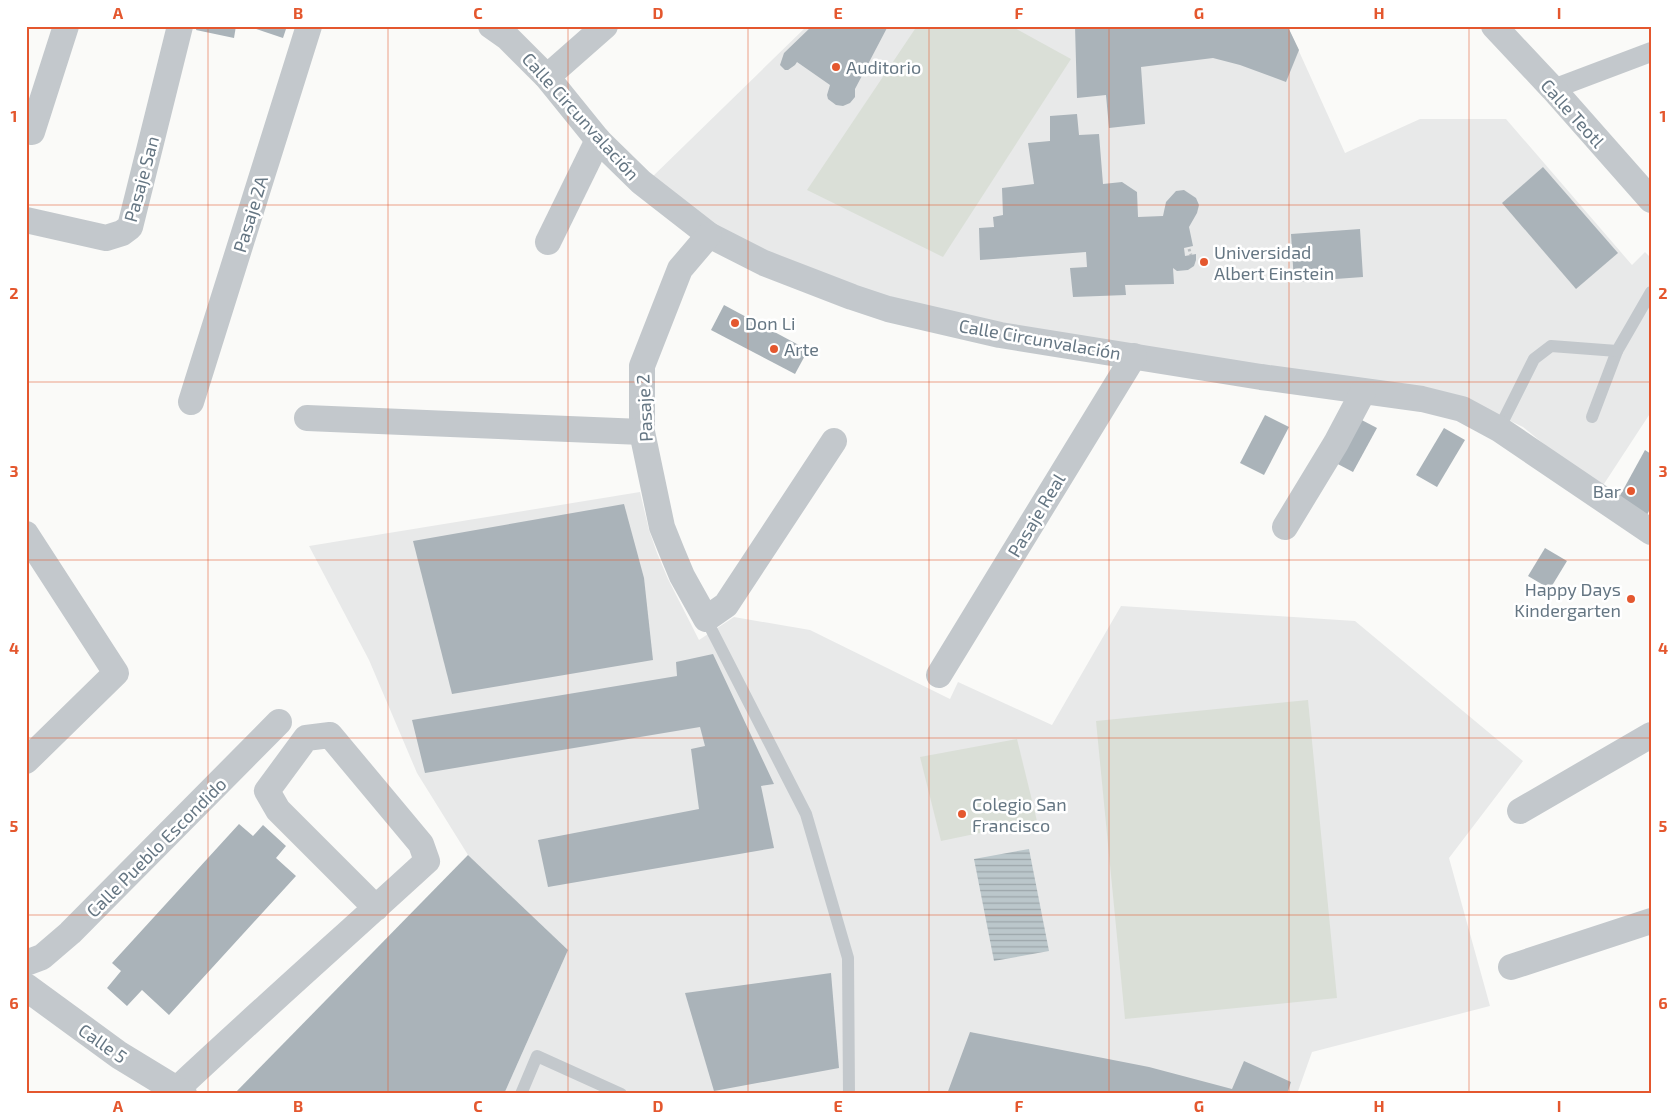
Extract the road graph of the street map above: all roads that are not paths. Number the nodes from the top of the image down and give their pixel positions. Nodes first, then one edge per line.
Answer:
1 (66, 26) edge
2 (180, 26) edge
3 (309, 26) edge
4 (491, 26) edge
5 (605, 26) edge
6 (1494, 26) edge
7 (1651, 52) edge
8 (547, 77) junction
9 (1553, 89) junction
10 (32, 132) dead end
11 (598, 140) junction
12 (1651, 200) edge
13 (26, 220) edge
14 (709, 235) junction
15 (548, 242) dead end
16 (1651, 292) edge
17 (1617, 352) junction
18 (1134, 356) junction
19 (1364, 392) junction
20 (191, 402) dead end
21 (1592, 417) dead end
22 (307, 418) dead end
23 (1499, 429) junction
24 (642, 432) junction
25 (834, 440) dead end
26 (1285, 528) dead end
27 (1651, 532) edge
28 (26, 534) edge
29 (706, 618) junction
30 (938, 675) dead end
31 (280, 722) dead end
32 (1651, 735) edge
33 (26, 761) edge
34 (1520, 812) dead end
35 (376, 908) junction
36 (1651, 922) edge
37 (26, 963) edge
38 (1510, 967) dead end
39 (26, 987) edge
40 (179, 1092) edge
41 (521, 1094) edge
42 (621, 1094) edge
43 (849, 1094) edge

1 - 10 street
2 - 13 street, Pasaje San
3 - 20 street, Pasaje 2A
4 - 8 street, Calle Circunvalación
5 - 8 street
6 - 9 street, Calle Teotl
7 - 9 street
8 - 11 street, Calle Circunvalación
9 - 12 street, Calle Teotl
11 - 14 street, Calle Circunvalación
11 - 15 street
14 - 18 street, Calle Circunvalación
14 - 24 street, Pasaje 2
16 - 17 lane
17 - 21 lane
17 - 23 lane
18 - 19 street, Calle Circunvalación
18 - 30 street, Pasaje Real
19 - 23 street, Calle Circunvalación
19 - 26 street
22 - 24 street
23 - 27 street, Calle Circunvalación
24 - 29 street, Pasaje 2
25 - 29 street
28 - 33 street
29 - 43 lane
31 - 37 street, Calle Pueblo Escondido
32 - 34 street
35 - 35 street
35 - 40 street
36 - 38 street
39 - 40 street, Calle 5
41 - 42 lane

